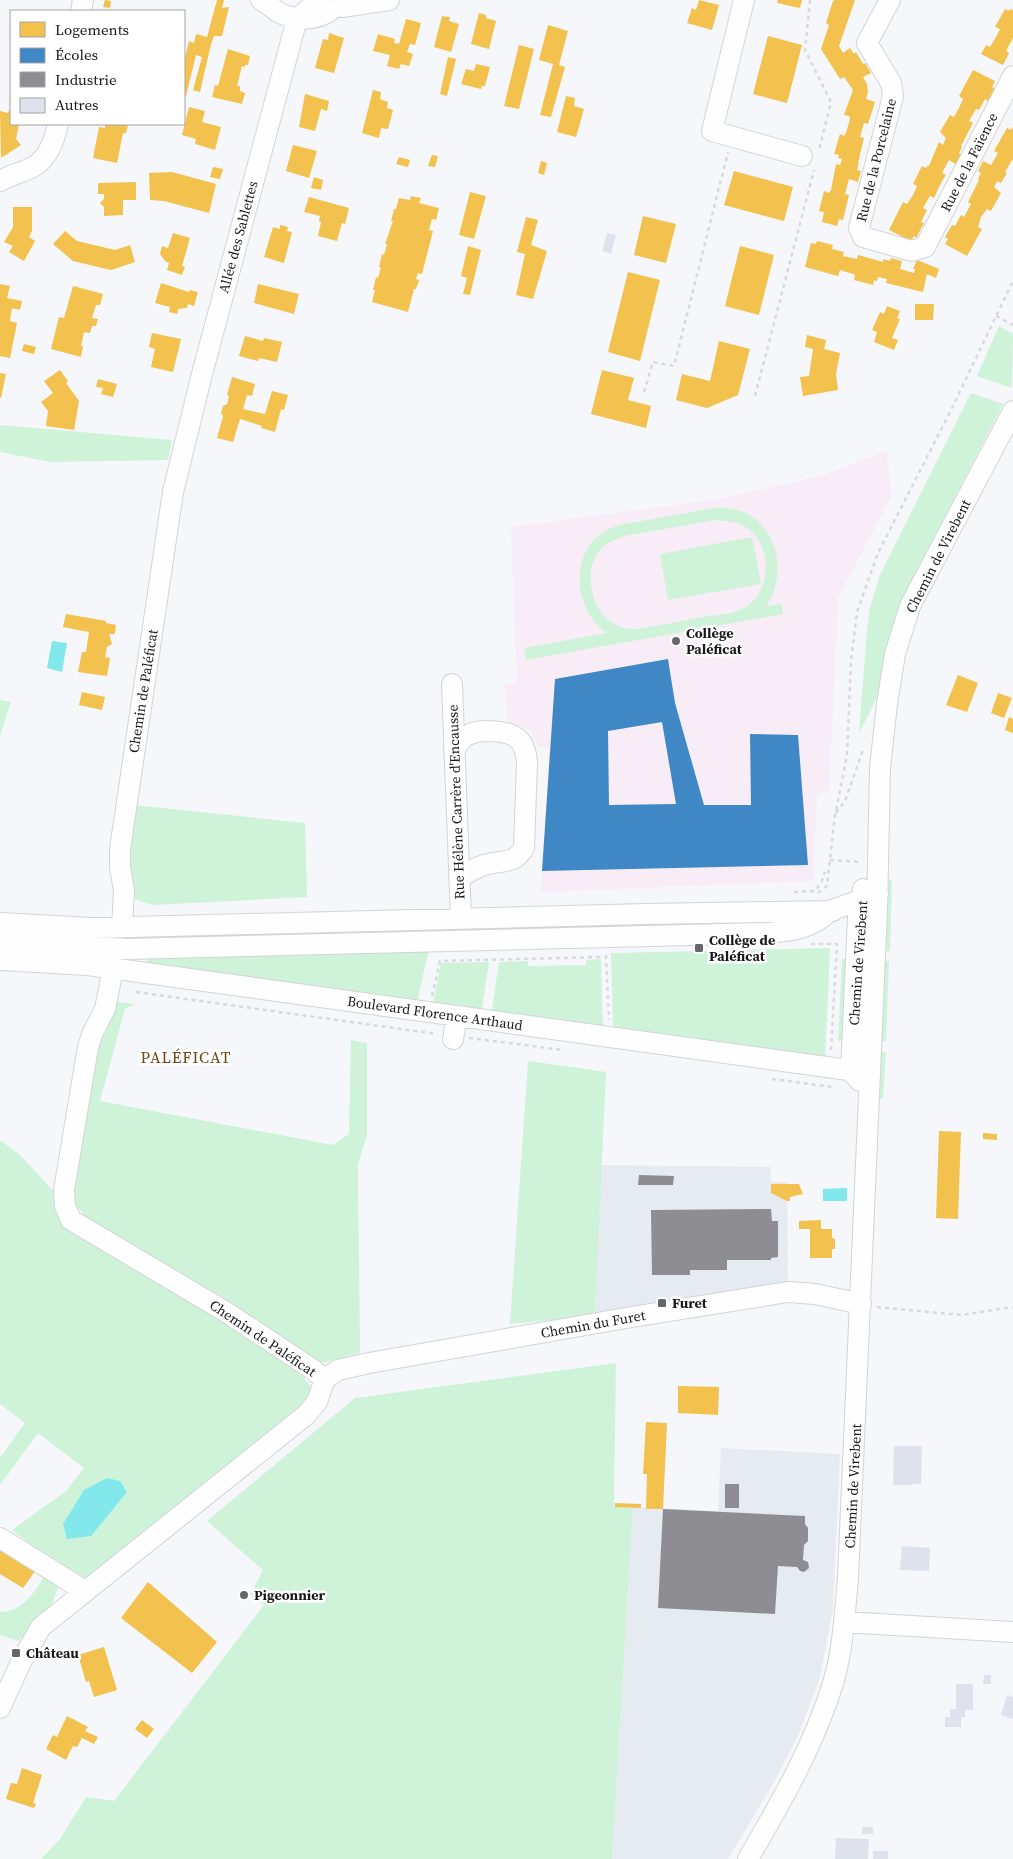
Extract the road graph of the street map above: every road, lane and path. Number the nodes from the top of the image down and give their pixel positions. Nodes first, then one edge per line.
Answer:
1 (261, 0) edge
2 (744, 0) edge
3 (810, 0) edge
4 (890, 0) edge
5 (376, 1) edge
6 (332, 3) edge
7 (297, 19) junction
8 (1013, 76) edge
9 (58, 125) edge
10 (732, 136) junction
11 (811, 161) junction
12 (0, 181) edge
13 (924, 247) joint
14 (1013, 280) edge
15 (996, 316) junction
16 (1013, 325) edge
17 (644, 392) dead end
18 (755, 396) dead end
19 (1013, 411) edge
20 (182, 456) joint
21 (452, 684) dead end
22 (864, 747) dead end
23 (454, 750) junction
24 (880, 768) junction
25 (835, 814) junction
26 (830, 860) junction
27 (867, 862) junction
28 (825, 872) dead end
29 (459, 878) junction
30 (787, 893) dead end
31 (814, 896) dead end
32 (869, 904) junction
33 (829, 911) junction
34 (461, 919) junction
35 (0, 923) edge
36 (120, 936) junction
37 (602, 937) junction
38 (0, 941) edge
39 (837, 944) dead end
40 (0, 960) edge
41 (115, 969) junction
42 (136, 992) dead end
43 (428, 1012) junction
44 (457, 1016) junction
45 (453, 1037) junction
46 (608, 1037) junction
47 (568, 1051) dead end
48 (831, 1054) dead end
49 (769, 1079) dead end
50 (863, 1079) junction
51 (835, 1088) dead end
52 (861, 1304) junction
53 (1013, 1307) edge
54 (325, 1380) junction
55 (0, 1538) edge
56 (85, 1591) junction
57 (844, 1622) junction
58 (1013, 1632) edge
59 (0, 1708) edge
60 (748, 1859) edge

1 - 7 street
2 - 10 street
3 - 11 path
4 - 13 street, Rue de la Porcelaine
5 - 6 street
6 - 7 street
7 - 20 street, Allée des Sablettes
8 - 13 street, Rue de la Faïence
9 - 12 street
10 - 11 street
10 - 17 path
11 - 18 path
14 - 15 path
15 - 16 path
15 - 25 path
19 - 24 street, Chemin de Virebent
20 - 36 street, Chemin de Paléficat
21 - 23 street, Rue Hélène Carrère d'Encausse
22 - 25 path
23 - 29 street, Rue Hélène Carrère d'Encausse
23 - 29 street
24 - 27 street, Chemin de Virebent
24 - 32 street, Chemin de Virebent
25 - 26 path
26 - 27 path
26 - 31 path
27 - 32 street, Chemin de Virebent
28 - 30 path
29 - 34 street, Rue Hélène Carrère d'Encausse
32 - 33 street
32 - 50 street, Chemin de Virebent
33 - 34 street
33 - 37 street
34 - 36 street
35 - 36 street
36 - 37 street
36 - 38 street
36 - 41 street, Chemin de Paléficat
37 - 43 path
37 - 46 path
39 - 48 path
40 - 41 street, Boulevard Florence Arthaud
41 - 43 street, Boulevard Florence Arthaud
41 - 54 street, Chemin de Paléficat
42 - 45 path
43 - 44 street, Boulevard Florence Arthaud
44 - 45 street
44 - 46 street, Boulevard Florence Arthaud
45 - 47 path
46 - 50 street, Boulevard Florence Arthaud
49 - 51 path
50 - 52 street, Chemin de Virebent
52 - 53 path
52 - 54 street, Chemin du Furet
52 - 57 street, Chemin de Virebent
54 - 56 street, Chemin de Paléficat
55 - 56 street
56 - 59 street, Chemin de Paléficat
57 - 58 street
57 - 60 street, Chemin de Virebent

